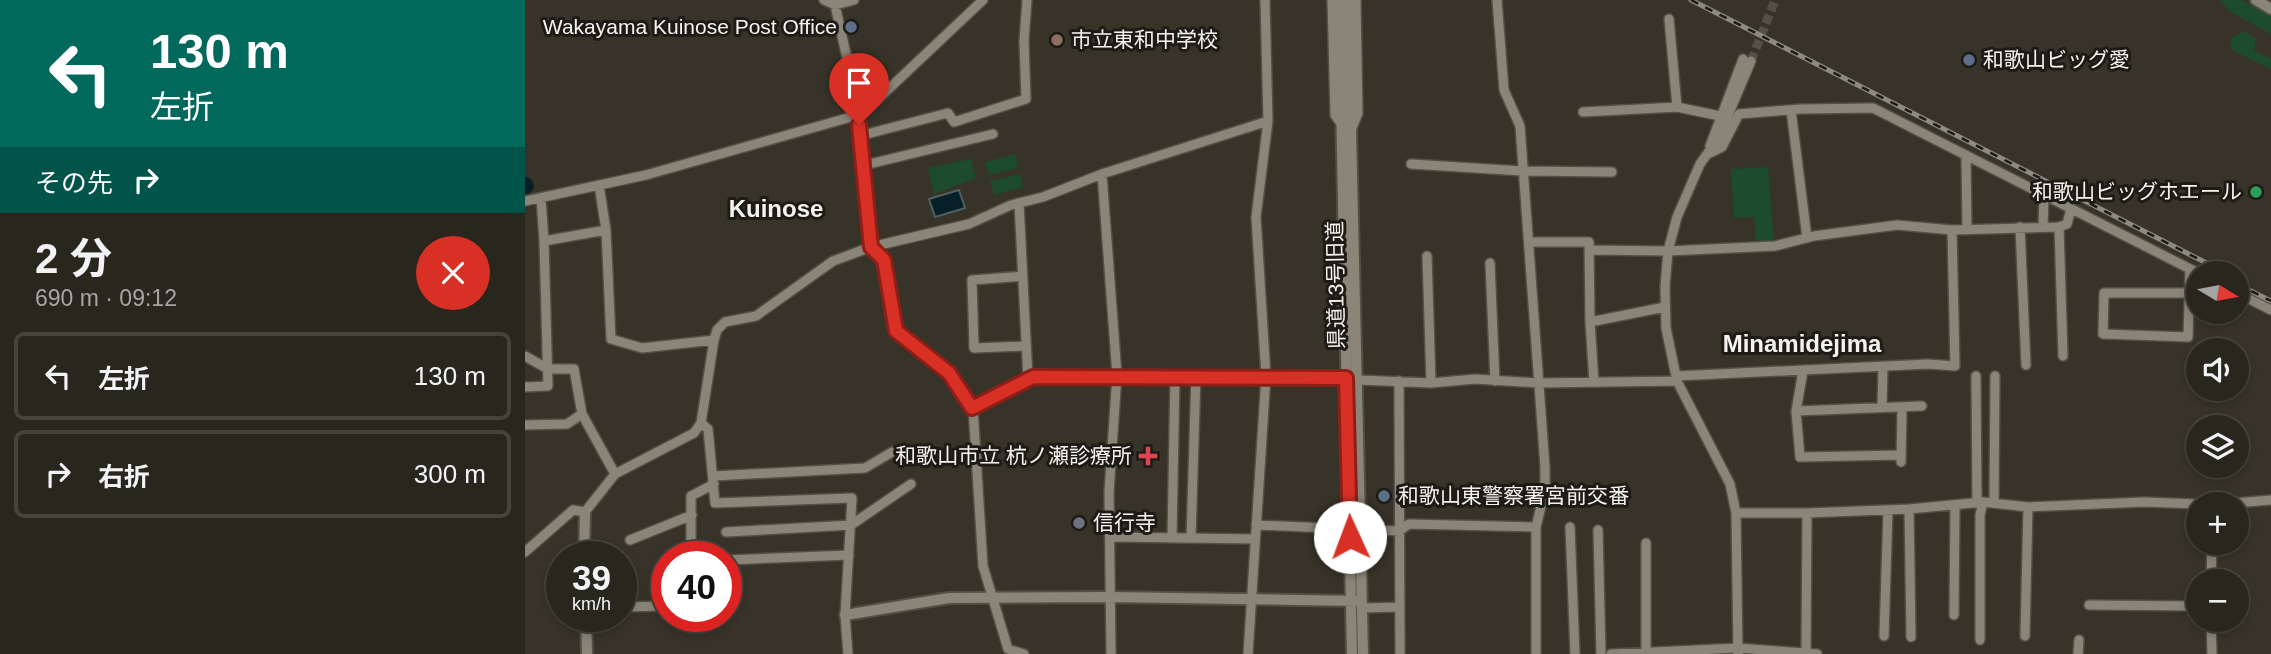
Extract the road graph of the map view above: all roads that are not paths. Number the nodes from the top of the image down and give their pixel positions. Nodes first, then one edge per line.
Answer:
1 (824, 0) edge
2 (854, 0) edge
3 (983, 0) edge
4 (1027, 0) edge
5 (1265, 0) edge
6 (1332, 0) edge
7 (1339, 0) edge
8 (1348, 0) edge
9 (1356, 0) edge
10 (1497, 0) edge
11 (2256, 0) edge
12 (835, 5) junction
13 (2271, 9) edge
14 (1669, 19) dead end
15 (1346, 107) junction
16 (1677, 107) junction
17 (1791, 110) junction
18 (1583, 113) dead end
19 (859, 116) junction
20 (1720, 116) junction
21 (1268, 121) junction
22 (1347, 127) junction
23 (993, 134) dead end
24 (859, 136) junction
25 (1708, 154) junction
26 (1966, 155) junction
27 (1411, 164) dead end
28 (862, 166) junction
29 (1522, 171) junction
30 (1612, 172) dead end
31 (1102, 174) junction
32 (599, 185) junction
33 (2044, 195) junction
34 (541, 198) junction
35 (525, 201) edge
36 (1019, 203) junction
37 (2071, 209) junction
38 (2020, 227) junction
39 (2043, 227) junction
40 (2059, 227) junction
41 (606, 230) junction
42 (1952, 230) junction
43 (1967, 230) junction
44 (1807, 238) junction
45 (544, 241) junction
46 (1531, 242) junction
47 (871, 247) junction
48 (1589, 250) junction
49 (1668, 251) junction
50 (1427, 256) dead end
51 (1490, 263) dead end
52 (2186, 267) edge
53 (1023, 276) junction
54 (2189, 293) joint
55 (2249, 299) edge
56 (1665, 307) junction
57 (2271, 310) edge
58 (1590, 322) junction
59 (714, 340) junction
60 (1027, 346) junction
61 (525, 356) edge
62 (2063, 356) dead end
63 (2026, 365) dead end
64 (1883, 367) junction
65 (548, 369) junction
66 (1803, 371) junction
67 (1117, 375) junction
68 (1175, 375) junction
69 (1196, 375) junction
70 (1266, 376) junction
71 (1976, 376) dead end
72 (1995, 376) dead end
73 (1352, 378) junction
74 (1676, 378) junction
75 (1028, 379) junction
76 (1495, 380) junction
77 (1399, 381) junction
78 (1594, 382) junction
79 (1431, 383) junction
80 (1538, 383) junction
81 (525, 387) edge
82 (1921, 406) dead end
83 (1902, 407) junction
84 (972, 408) junction
85 (1882, 408) junction
86 (1796, 411) junction
87 (582, 414) junction
88 (701, 423) junction
89 (525, 425) edge
90 (892, 452) dead end
91 (1173, 470) junction
92 (1193, 470) junction
93 (615, 474) junction
94 (714, 480) junction
95 (911, 484) dead end
96 (2271, 500) edge
97 (1980, 502) junction
98 (2249, 502) edge
99 (1994, 503) junction
100 (2186, 504) edge
101 (1955, 505) junction
102 (2028, 507) junction
103 (1909, 509) junction
104 (1888, 510) junction
105 (585, 512) junction
106 (1736, 513) junction
107 (1808, 513) junction
108 (692, 515) junction
109 (851, 525) junction
110 (1256, 525) junction
111 (1537, 527) junction
112 (1570, 527) dead end
113 (1355, 530) junction
114 (1598, 530) dead end
115 (1399, 531) junction
116 (726, 532) dead end
117 (1111, 537) junction
118 (1172, 538) junction
119 (1191, 538) junction
120 (1255, 539) junction
121 (630, 540) dead end
122 (585, 541) edge
123 (691, 541) edge
124 (1646, 542) dead end
125 (525, 552) edge
126 (849, 555) junction
127 (742, 559) edge
128 (1111, 597) junction
129 (1252, 598) junction
130 (992, 599) junction
131 (1359, 603) junction
132 (2089, 605) dead end
133 (1400, 607) junction
134 (2186, 607) edge
135 (845, 615) junction
136 (1954, 615) dead end
137 (586, 632) edge
138 (2211, 632) edge
139 (1884, 636) dead end
140 (2025, 636) dead end
141 (1911, 637) dead end
142 (1980, 640) dead end
143 (2079, 640) dead end
144 (1646, 651) junction
145 (1738, 651) edge
146 (1004, 652) edge
147 (1806, 653) edge
148 (586, 654) edge
149 (848, 654) edge
150 (1024, 654) edge
151 (1111, 654) edge
152 (1248, 654) edge
153 (1352, 654) edge
154 (1363, 654) edge
155 (1400, 654) edge
156 (1536, 654) edge
157 (1575, 654) edge
158 (1601, 654) edge
159 (1611, 654) edge
160 (1817, 654) edge
161 (2078, 654) edge
162 (2212, 654) edge

1 - 12 street
2 - 12 street
3 - 19 street
4 - 24 street
5 - 21 street
6 - 22 street
7 - 15 street, 県道13号旧道
8 - 15 street, 県道13号旧道
9 - 22 street
10 - 29 street
11 - 13 street
12 - 19 street
14 - 16 street
15 - 22 street, 県道13号旧道
16 - 18 street
16 - 20 street
17 - 25 street
17 - 26 street
17 - 44 street
19 - 24 street
19 - 32 street
20 - 25 street
20 - 25 street
21 - 31 street
21 - 70 street
22 - 73 street, 県道13号旧道
23 - 28 street
24 - 28 street
25 - 49 street
26 - 33 street
26 - 43 street
27 - 29 street
28 - 47 street
29 - 30 street
29 - 46 street
31 - 36 street
31 - 67 street
32 - 34 street
32 - 41 street
33 - 37 street
33 - 39 street
34 - 35 street
34 - 45 street
36 - 47 street
36 - 53 street
37 - 40 street
37 - 52 street
38 - 39 street
38 - 43 street
38 - 63 street
39 - 40 street
40 - 62 street
41 - 45 street
41 - 59 street
42 - 43 street
42 - 44 street
42 - 64 street
44 - 49 street
45 - 65 street
46 - 48 street
46 - 80 street
47 - 59 street
47 - 84 street
48 - 49 street
48 - 58 street
49 - 56 street
50 - 79 street
51 - 76 street
53 - 60 street
53 - 60 street
54 - 54 street
55 - 57 street
56 - 58 street
56 - 74 street
58 - 78 street
59 - 88 street
60 - 75 street
61 - 65 street
64 - 66 street
64 - 85 street
65 - 81 street
65 - 87 street
66 - 74 street
66 - 86 street
67 - 68 street
67 - 75 street
67 - 117 street
68 - 69 street
68 - 91 street
69 - 70 street
69 - 92 street
70 - 73 street
70 - 110 street
71 - 97 street
72 - 99 street
73 - 77 street
73 - 113 street, 県道13号旧道
74 - 78 street
74 - 106 street
75 - 84 street
76 - 79 street
76 - 80 street
77 - 79 street
77 - 115 street
78 - 80 street
80 - 111 street
82 - 83 street
83 - 85 street
83 - 86 street
84 - 130 street
85 - 86 street
87 - 89 street
87 - 93 street
88 - 93 street
88 - 94 street
90 - 94 street
91 - 92 street
91 - 118 street
92 - 119 street
93 - 105 street
94 - 108 street
94 - 109 street
95 - 109 street
96 - 98 street
97 - 99 street
97 - 101 street
97 - 142 street
99 - 102 street
100 - 102 street
101 - 103 street
101 - 136 street
102 - 140 street
103 - 104 street
103 - 141 street
104 - 107 street
104 - 139 street
105 - 122 street
105 - 125 street
106 - 107 street
106 - 145 street
107 - 147 street
108 - 121 street
108 - 123 street
109 - 116 street
109 - 126 street
110 - 113 street
110 - 120 street
111 - 115 street
111 - 156 street
112 - 157 street
113 - 115 street
113 - 131 street, 県道13号旧道
114 - 158 street
115 - 133 street
117 - 118 street
117 - 128 street
118 - 119 street
119 - 120 street
120 - 129 street
124 - 144 street
126 - 127 street
126 - 135 street
128 - 129 street
128 - 130 street
128 - 151 street
129 - 131 street
129 - 152 street
130 - 135 street
130 - 146 street
131 - 133 street
131 - 153 street, 県道13号旧道
131 - 154 street, 県道13号旧道
132 - 134 street
133 - 155 street
135 - 149 street
137 - 148 street
138 - 162 street
143 - 161 street
144 - 145 street
144 - 159 street
145 - 147 street
146 - 150 street
147 - 160 street

